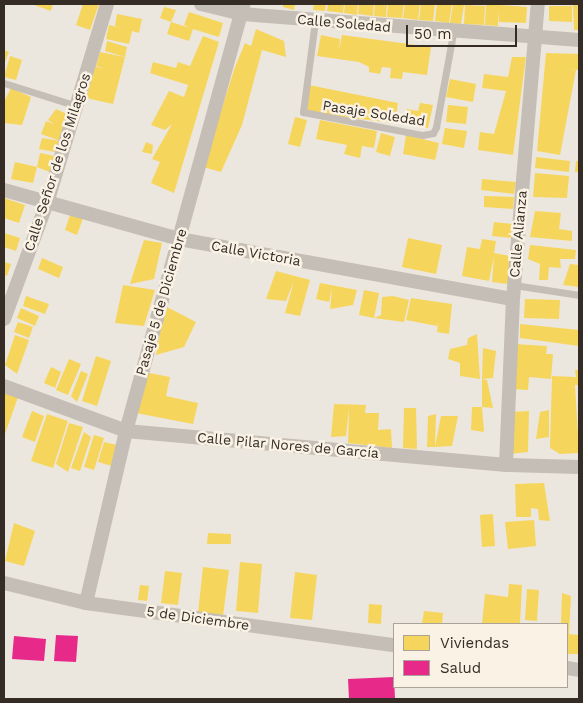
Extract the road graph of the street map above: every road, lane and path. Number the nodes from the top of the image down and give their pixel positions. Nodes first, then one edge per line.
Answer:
1 (106, 4) edge
2 (201, 4) edge
3 (538, 4) edge
4 (243, 9) edge
5 (315, 21) junction
6 (453, 33) junction
7 (534, 40) junction
8 (579, 40) edge
9 (4, 83) edge
10 (77, 106) junction
11 (4, 190) edge
12 (47, 204) junction
13 (179, 239) junction
14 (513, 292) junction
15 (579, 295) edge
16 (4, 318) edge
17 (4, 386) edge
18 (126, 431) junction
19 (506, 465) junction
20 (579, 467) edge
21 (4, 583) edge
22 (86, 603) junction
23 (393, 644) edge

1 - 10 street, Calle Señor de los Milagros
2 - 4 street, Calle Soledad
3 - 7 street, Calle Alianza
4 - 5 street, Calle Soledad
4 - 13 street, Pasaje 5 de Diciembre
5 - 6 street, Calle Soledad
5 - 6 lane, Pasaje Soledad
6 - 7 street, Calle Soledad
7 - 8 street, Calle Soledad
7 - 14 street, Calle Alianza
9 - 10 lane
10 - 12 street, Calle Señor de los Milagros
11 - 12 street, Calle Victoria
12 - 13 street, Calle Victoria
12 - 16 street, Calle Señor de los Milagros
13 - 14 street, Calle Victoria
13 - 18 street, Pasaje 5 de Diciembre
14 - 15 lane
14 - 19 street, Calle Alianza
17 - 18 street, Calle Pilar Nores de García
18 - 19 street, Calle Pilar Nores de García
18 - 22 street, Pasaje 5 de Diciembre
19 - 20 street, Calle Pilar Nores de García
21 - 22 street, 5 de Diciembre
22 - 23 street, 5 de Diciembre

